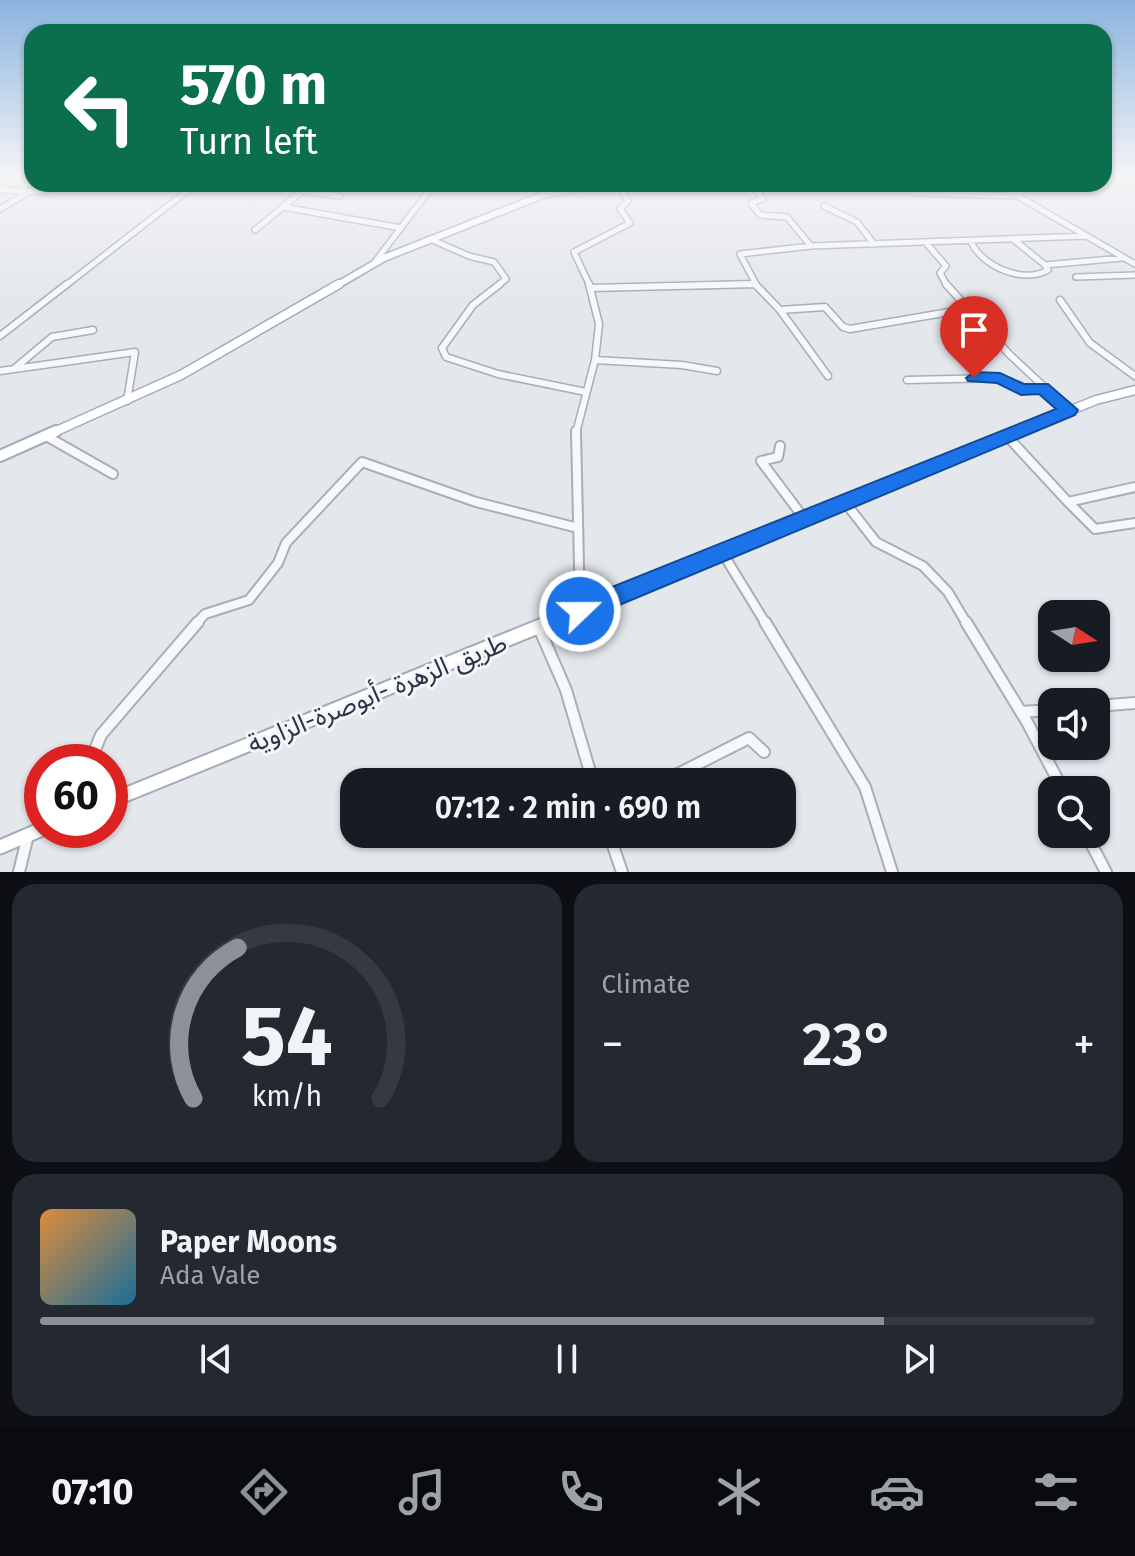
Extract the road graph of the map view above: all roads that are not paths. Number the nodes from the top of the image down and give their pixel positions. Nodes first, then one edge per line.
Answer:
1 (159, 213) edge
2 (276, 213) edge
3 (315, 213) edge
4 (412, 213) edge
5 (499, 213) edge
6 (623, 213) edge
7 (758, 213) edge
8 (838, 213) edge
9 (1048, 213) edge
10 (401, 228) junction
11 (255, 230) dead end
12 (1087, 236) junction
13 (1011, 237) junction
14 (430, 239) junction
15 (971, 242) junction
16 (874, 244) junction
17 (927, 244) junction
18 (811, 246) junction
19 (1125, 258) junction
20 (375, 262) junction
21 (1135, 264) edge
22 (1045, 265) junction
23 (1135, 275) edge
24 (1076, 277) dead end
25 (755, 284) junction
26 (591, 288) junction
27 (1060, 300) dead end
28 (967, 309) junction
29 (780, 310) junction
30 (93, 330) dead end
31 (0, 336) edge
32 (595, 360) junction
33 (13, 369) junction
34 (0, 371) edge
35 (717, 371) dead end
36 (828, 376) dead end
37 (1135, 376) edge
38 (907, 380) dead end
39 (1042, 388) junction
40 (1135, 390) edge
41 (586, 392) junction
42 (127, 401) junction
43 (1069, 410) junction
44 (1007, 436) junction
45 (48, 437) junction
46 (780, 446) dead end
47 (0, 456) edge
48 (113, 474) dead end
49 (1135, 487) edge
50 (844, 501) junction
51 (1068, 502) junction
52 (803, 517) junction
53 (1135, 523) edge
54 (578, 528) junction
55 (722, 552) junction
56 (580, 611) junction
57 (539, 628) junction
58 (1135, 703) edge
59 (1110, 705) edge
60 (1038, 711) edge
61 (1021, 712) junction
62 (97, 744) edge
63 (764, 752) dead end
64 (589, 768) edge
65 (690, 768) edge
66 (1055, 776) edge
67 (128, 794) edge
68 (24, 837) edge
69 (0, 847) edge
70 (29, 848) edge
71 (614, 848) edge
72 (1093, 848) edge
73 (19, 872) edge
74 (622, 872) edge
75 (892, 872) edge
76 (1106, 872) edge

1 - 31 street
2 - 11 street
3 - 10 street
4 - 10 street
5 - 14 main road
6 - 26 street
7 - 18 street
8 - 16 street
9 - 12 street
10 - 20 street
12 - 13 street
12 - 19 street
13 - 15 street
13 - 22 street
14 - 20 main road
14 - 41 street
15 - 17 street
15 - 22 street
16 - 17 street
16 - 18 street
17 - 28 street
18 - 25 street
19 - 21 street
19 - 22 street
20 - 42 main road
23 - 24 street
25 - 26 street
25 - 29 street
26 - 32 street
27 - 37 street
28 - 29 street
28 - 39 street
29 - 36 street
30 - 33 street
32 - 35 street
32 - 41 street
33 - 34 street
33 - 42 street
38 - 39 street
39 - 43 street
40 - 43 main road, طريق الزهرة -أبوصرة-الزاوية
41 - 54 street
42 - 45 main road
43 - 44 main road, طريق الزهرة -أبوصرة-الزاوية
44 - 50 main road, طريق الزهرة -أبوصرة-الزاوية
44 - 51 street
45 - 47 main road
45 - 48 street
46 - 52 street
49 - 51 street
50 - 52 main road, طريق الزهرة -أبوصرة-الزاوية
50 - 61 street
51 - 53 street
52 - 55 main road, طريق الزهرة -أبوصرة-الزاوية
54 - 56 street
54 - 62 street
55 - 56 main road, طريق الزهرة -أبوصرة-الزاوية
55 - 75 street
56 - 57 main road, طريق الزهرة -أبوصرة-الزاوية
57 - 64 street
57 - 67 main road, طريق الزهرة -أبوصرة-الزاوية
58 - 59 street
60 - 61 street
61 - 66 street
63 - 65 street
68 - 69 main road
70 - 73 street
71 - 74 street
72 - 76 street

